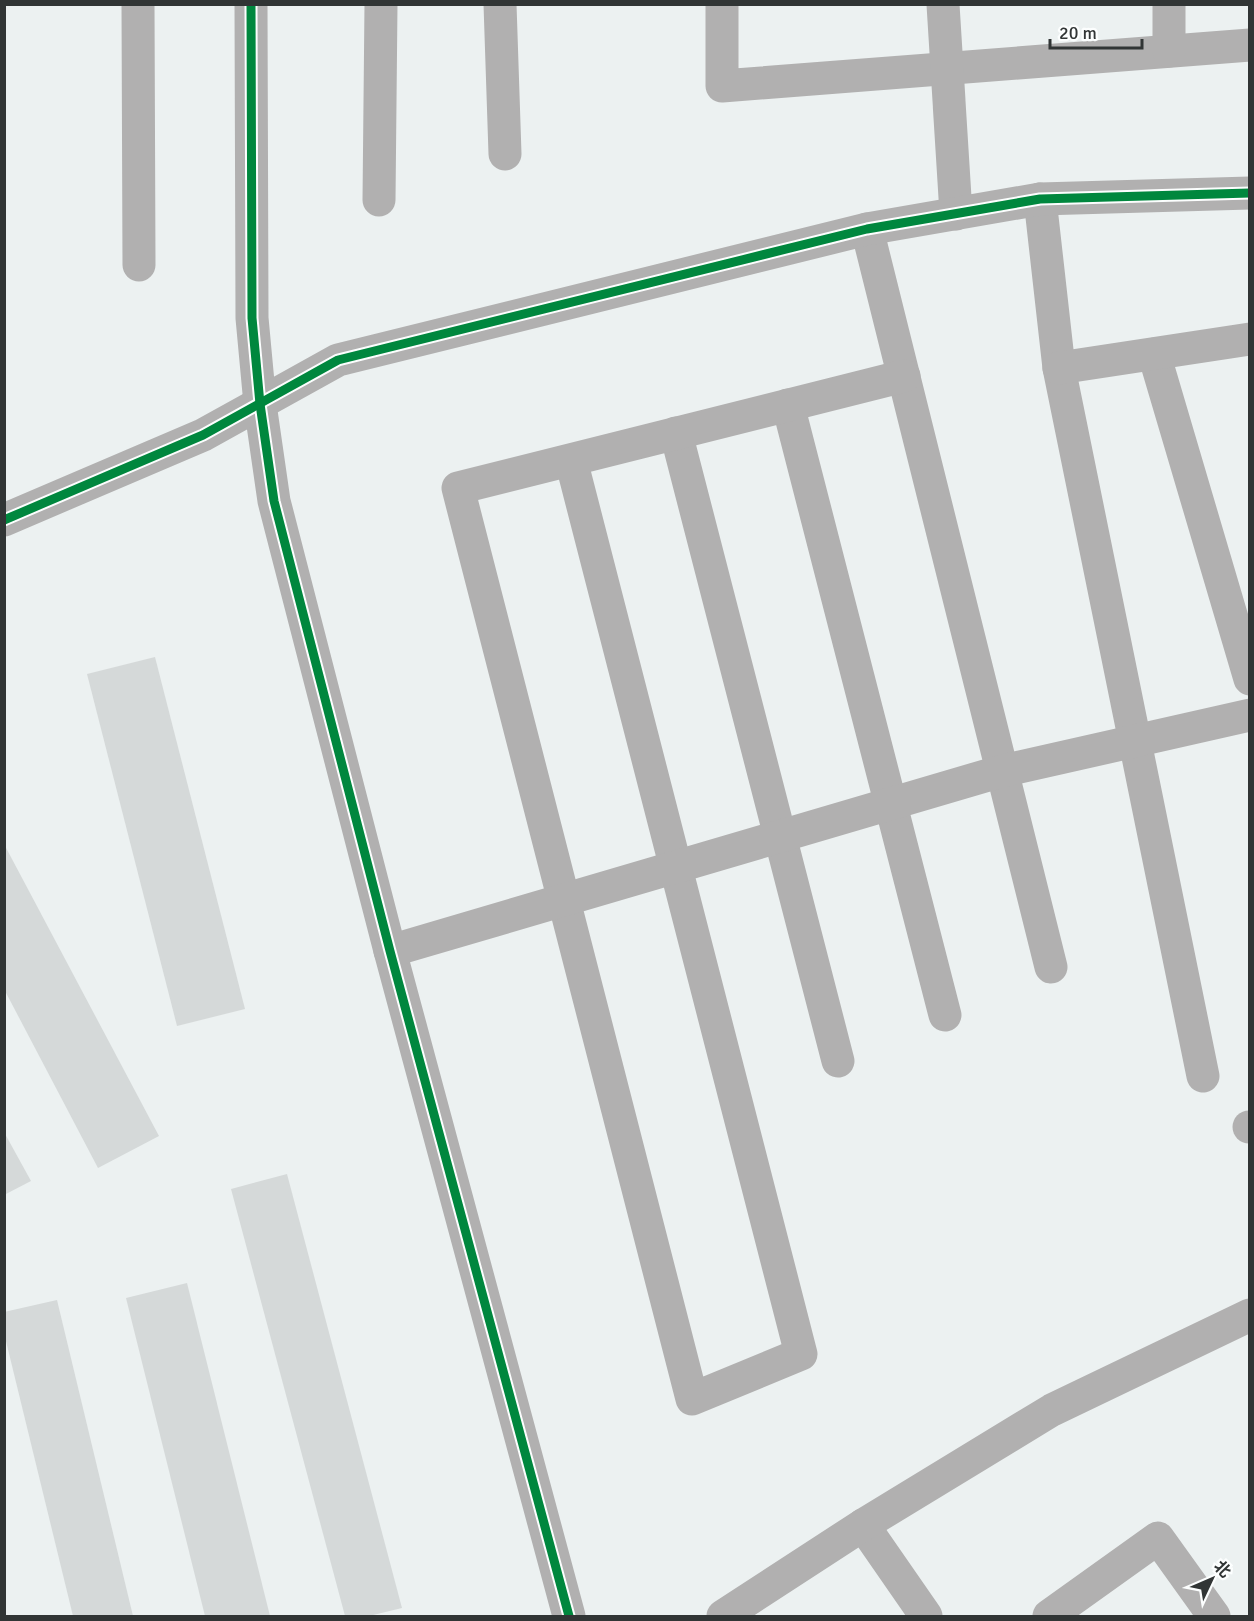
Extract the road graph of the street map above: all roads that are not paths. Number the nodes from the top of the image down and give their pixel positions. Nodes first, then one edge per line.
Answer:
1 (138, 4) edge
2 (251, 4) edge
3 (381, 4) edge
4 (500, 4) edge
5 (722, 4) edge
6 (944, 4) edge
7 (1169, 4) edge
8 (1250, 45) edge
9 (1169, 51) junction
10 (947, 69) junction
11 (505, 154) dead end
12 (1250, 193) edge
13 (1040, 199) junction
14 (378, 200) dead end
15 (956, 214) junction
16 (867, 230) junction
17 (139, 265) dead end
18 (1250, 339) edge
19 (1154, 354) junction
20 (1059, 368) junction
21 (904, 376) junction
22 (260, 404) junction
23 (788, 405) junction
24 (676, 434) junction
25 (571, 460) junction
26 (4, 520) edge
27 (1250, 678) edge
28 (1248, 723) edge
29 (1135, 741) junction
30 (1002, 771) junction
31 (890, 804) junction
32 (780, 836) junction
33 (676, 867) junction
34 (564, 900) junction
35 (390, 951) junction
36 (1051, 967) dead end
37 (945, 1015) dead end
38 (838, 1061) dead end
39 (1203, 1076) dead end
40 (1250, 1315) edge
41 (863, 1525) junction
42 (1062, 1613) edge
43 (569, 1617) edge
44 (723, 1617) edge
45 (926, 1617) edge
46 (1214, 1617) edge

1 - 17 street
2 - 22 street
3 - 14 street
4 - 11 street
5 - 10 street
6 - 10 street
7 - 9 street
8 - 9 street
9 - 10 street
10 - 15 street
12 - 13 street
13 - 15 street
13 - 20 street
15 - 16 street
16 - 21 street
16 - 22 street
18 - 19 street
19 - 20 street
19 - 27 street
20 - 29 street
21 - 23 street
21 - 30 street
22 - 26 street
22 - 35 street
23 - 24 street
23 - 31 street
24 - 25 street
24 - 32 street
25 - 33 street
25 - 34 street
28 - 29 street
29 - 30 street
29 - 39 street
30 - 31 street
30 - 36 street
31 - 32 street
31 - 37 street
32 - 33 street
32 - 38 street
33 - 34 street
33 - 34 street
34 - 35 street
35 - 43 street
40 - 41 street
41 - 44 street
41 - 45 street
42 - 46 street

